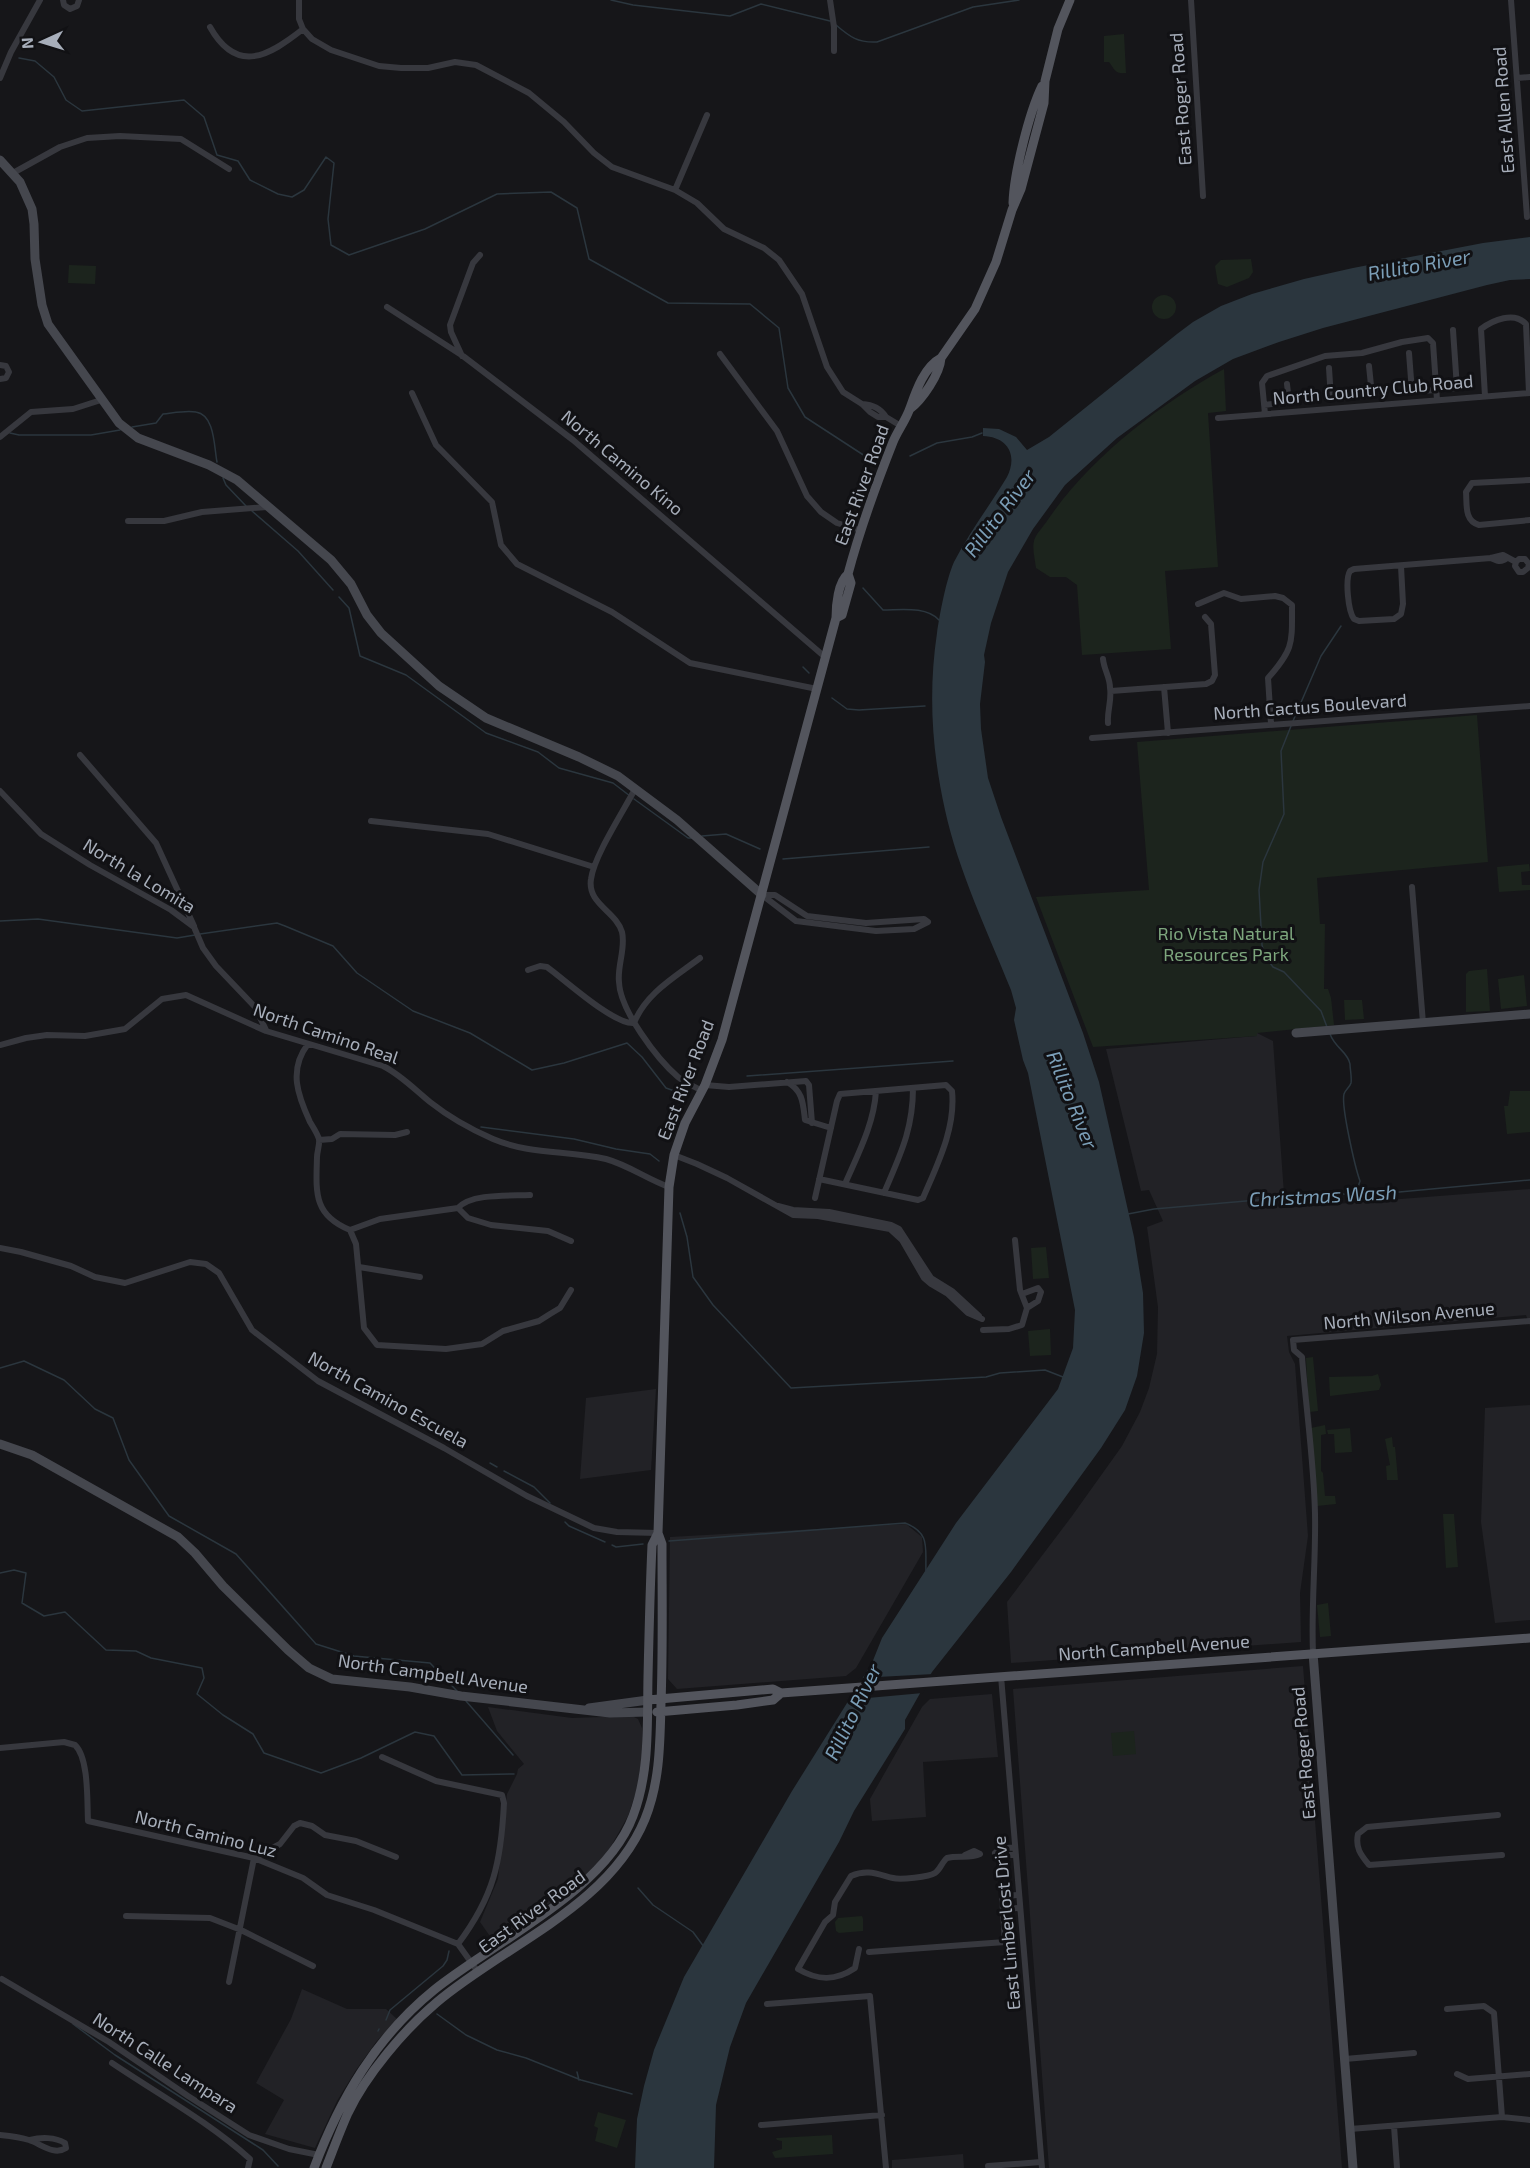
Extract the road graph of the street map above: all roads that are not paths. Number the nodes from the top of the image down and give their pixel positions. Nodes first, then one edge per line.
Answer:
1 (40, 0) edge
2 (63, 0) edge
3 (79, 0) edge
4 (299, 0) edge
5 (830, 0) edge
6 (1070, 0) edge
7 (1191, 0) edge
8 (1512, 0) edge
9 (210, 27) dead end
10 (303, 29) junction
11 (834, 51) dead end
12 (1530, 77) edge
13 (0, 78) edge
14 (1517, 78) junction
15 (707, 115) dead end
16 (0, 160) edge
17 (229, 169) dead end
18 (13, 172) junction
19 (675, 190) junction
20 (1203, 196) dead end
21 (1527, 218) dead end
22 (480, 255) dead end
23 (387, 307) dead end
24 (1453, 330) dead end
25 (1409, 353) dead end
26 (720, 354) dead end
27 (463, 356) junction
28 (0, 365) edge
29 (1369, 366) dead end
30 (1329, 369) dead end
31 (0, 379) edge
32 (1287, 384) dead end
33 (1436, 390) junction
34 (412, 393) dead end
35 (1530, 393) edge
36 (1485, 396) junction
37 (1350, 398) junction
38 (101, 400) junction
39 (1437, 400) junction
40 (1264, 405) junction
41 (1350, 407) junction
42 (1265, 414) junction
43 (1218, 417) dead end
44 (901, 426) junction
45 (0, 438) edge
46 (1530, 480) edge
47 (267, 507) junction
48 (1530, 520) edge
49 (128, 521) dead end
50 (860, 530) junction
51 (1516, 562) junction
52 (1401, 566) junction
53 (1529, 569) edge
54 (1198, 604) dead end
55 (1205, 617) dead end
56 (825, 657) junction
57 (1103, 659) dead end
58 (1164, 687) junction
59 (817, 688) junction
60 (1111, 691) junction
61 (1530, 706) edge
62 (1108, 723) dead end
63 (1271, 724) junction
64 (1168, 733) junction
65 (1092, 738) dead end
66 (80, 755) dead end
67 (635, 789) junction
68 (0, 791) edge
69 (371, 821) dead end
70 (594, 867) junction
71 (1412, 887) dead end
72 (762, 895) junction
73 (194, 927) junction
74 (700, 958) dead end
75 (528, 970) dead end
76 (1530, 1014) edge
77 (634, 1023) junction
78 (1423, 1023) junction
79 (266, 1030) junction
80 (1296, 1033) dead end
81 (308, 1044) junction
82 (0, 1045) edge
83 (786, 1082) junction
84 (703, 1088) junction
85 (913, 1088) junction
86 (876, 1091) junction
87 (812, 1123) junction
88 (831, 1128) junction
89 (407, 1132) dead end
90 (319, 1140) junction
91 (674, 1155) junction
92 (819, 1179) junction
93 (845, 1184) junction
94 (669, 1187) junction
95 (884, 1193) junction
96 (530, 1195) dead end
97 (815, 1198) dead end
98 (778, 1206) junction
99 (459, 1208) junction
100 (350, 1230) junction
101 (1015, 1240) dead end
102 (571, 1241) dead end
103 (0, 1248) edge
104 (358, 1267) junction
105 (420, 1277) dead end
106 (571, 1290) dead end
107 (1022, 1294) junction
108 (1027, 1308) junction
109 (1529, 1321) edge
110 (983, 1330) dead end
111 (1293, 1340) joint
112 (0, 1444) edge
113 (658, 1533) junction
114 (1530, 1638) edge
115 (1313, 1653) junction
116 (1001, 1676) junction
117 (781, 1693) junction
118 (661, 1699) junction
119 (648, 1700) junction
120 (581, 1709) junction
121 (661, 1711) junction
122 (648, 1712) junction
123 (0, 1748) edge
124 (382, 1757) dead end
125 (1498, 1815) dead end
126 (1015, 1847) junction
127 (995, 1853) junction
128 (1016, 1855) junction
129 (1502, 1855) dead end
130 (396, 1857) dead end
131 (254, 1858) junction
132 (1019, 1895) junction
133 (1020, 1908) junction
134 (1003, 1909) junction
135 (126, 1916) dead end
136 (241, 1930) junction
137 (458, 1944) junction
138 (860, 1949) dead end
139 (869, 1952) dead end
140 (472, 1962) junction
141 (313, 1966) dead end
142 (478, 1972) junction
143 (2, 1979) dead end
144 (229, 1982) dead end
145 (767, 2004) dead end
146 (1447, 2009) dead end
147 (1414, 2053) dead end
148 (1345, 2059) junction
149 (112, 2063) dead end
150 (1457, 2074) dead end
151 (1530, 2074) edge
152 (1499, 2076) junction
153 (882, 2115) junction
154 (1502, 2117) junction
155 (1530, 2120) edge
156 (760, 2125) dead end
157 (1394, 2126) junction
158 (1350, 2129) junction
159 (0, 2134) edge
160 (30, 2140) junction
161 (319, 2155) junction
162 (1041, 2165) edge
163 (988, 2166) dead end
164 (248, 2168) edge
165 (314, 2168) edge
166 (326, 2168) edge
167 (886, 2168) edge
168 (1353, 2168) edge
169 (1396, 2168) edge

1 - 13 street
2 - 3 street
4 - 10 street
5 - 11 street
6 - 44 main road, East River Road
7 - 20 street, East Roger Road
8 - 14 street, East Allen Road
9 - 10 street
10 - 19 street
12 - 14 street
14 - 21 street, East Allen Road
15 - 19 street
16 - 18 street
17 - 18 street
18 - 38 street
19 - 44 street
22 - 27 street
23 - 27 street, North Camino Kino
24 - 33 street
25 - 33 street
26 - 50 street
27 - 56 street, North Camino Kino
28 - 31 street
29 - 37 street
30 - 37 street
32 - 40 street
33 - 39 street
33 - 40 street
34 - 59 street
35 - 36 street, North Country Club Road
35 - 36 street
36 - 39 street, North Country Club Road
37 - 41 street
38 - 45 street
38 - 47 street
39 - 41 street, North Country Club Road
40 - 42 street
41 - 42 street, North Country Club Road
42 - 43 street, North Country Club Road
44 - 50 main road, East River Road
46 - 48 street
47 - 49 street
47 - 67 street
50 - 56 main road, East River Road
51 - 52 street
51 - 53 street
51 - 53 street
52 - 52 street
54 - 63 street
55 - 58 street
56 - 59 main road, East River Road
57 - 60 street
58 - 60 street
58 - 64 street
59 - 72 main road, East River Road
60 - 62 street
61 - 63 street, North Cactus Boulevard
63 - 64 street, North Cactus Boulevard
64 - 65 street, North Cactus Boulevard
66 - 73 street
67 - 70 street
67 - 72 street
68 - 73 street, North la Lomita
69 - 70 street
70 - 77 street
71 - 78 street
72 - 72 street
72 - 84 main road, East River Road
73 - 79 street, North la Lomita
74 - 77 street
75 - 77 street
76 - 78 street
77 - 84 street
78 - 80 street
79 - 81 street, North Camino Real
79 - 82 street, North Camino Real
81 - 90 street
81 - 94 street, North Camino Real
83 - 84 street
83 - 87 street
83 - 87 street
84 - 91 main road, East River Road
85 - 86 street
85 - 95 street
85 - 95 street
86 - 88 street
86 - 93 street
87 - 88 street
88 - 92 street
89 - 90 street
90 - 100 street
91 - 94 main road, East River Road
91 - 98 street
92 - 93 street
92 - 97 street
93 - 95 street
94 - 113 main road, East River Road
96 - 99 street
98 - 98 street
99 - 100 street
99 - 102 street
100 - 104 street
101 - 107 street
103 - 113 street, North Camino Escuela
104 - 105 street
104 - 106 street
107 - 108 street
107 - 108 street
108 - 110 street
109 - 111 street, North Wilson Avenue
111 - 115 street, East Roger Road
112 - 120 street, North Campbell Avenue
113 - 118 main road, East River Road
113 - 119 main road, East River Road
114 - 115 main road, North Campbell Avenue
115 - 116 main road, North Campbell Avenue
115 - 148 street, East Roger Road
116 - 117 main road, North Campbell Avenue
116 - 126 street, East Limberlost Drive
117 - 118 main road, North Campbell Avenue
117 - 121 main road, North Campbell Avenue
118 - 119 main road, North Campbell Avenue
118 - 121 main road, East River Road
119 - 120 street, North Campbell Avenue
119 - 122 main road, East River Road
120 - 122 street, North Campbell Avenue
121 - 122 main road, North Campbell Avenue
121 - 142 main road, East River Road
122 - 140 main road, East River Road
123 - 131 street, North Camino Luz
124 - 137 street
125 - 129 street
126 - 127 street
126 - 128 street, East Limberlost Drive
127 - 128 street
127 - 138 street
128 - 132 street, East Limberlost Drive
130 - 131 street
131 - 136 street
131 - 137 street, North Camino Luz
132 - 133 street, East Limberlost Drive
132 - 134 street
133 - 134 street
133 - 162 street, East Limberlost Drive
134 - 139 street
135 - 136 street
136 - 141 street
136 - 144 street
137 - 140 street
140 - 142 street
140 - 161 main road, East River Road
142 - 166 main road, East River Road
143 - 161 street, North Calle Lampara
145 - 153 street
146 - 152 street
147 - 148 street
148 - 158 street, East Roger Road
149 - 164 street, North Calle Lampara
150 - 152 street
151 - 152 street
152 - 154 street
153 - 156 street
153 - 167 street
154 - 155 street
154 - 157 street
157 - 158 street
157 - 169 street
158 - 168 street, East Roger Road
159 - 160 street
160 - 160 street
161 - 165 main road, East River Road
162 - 163 street

